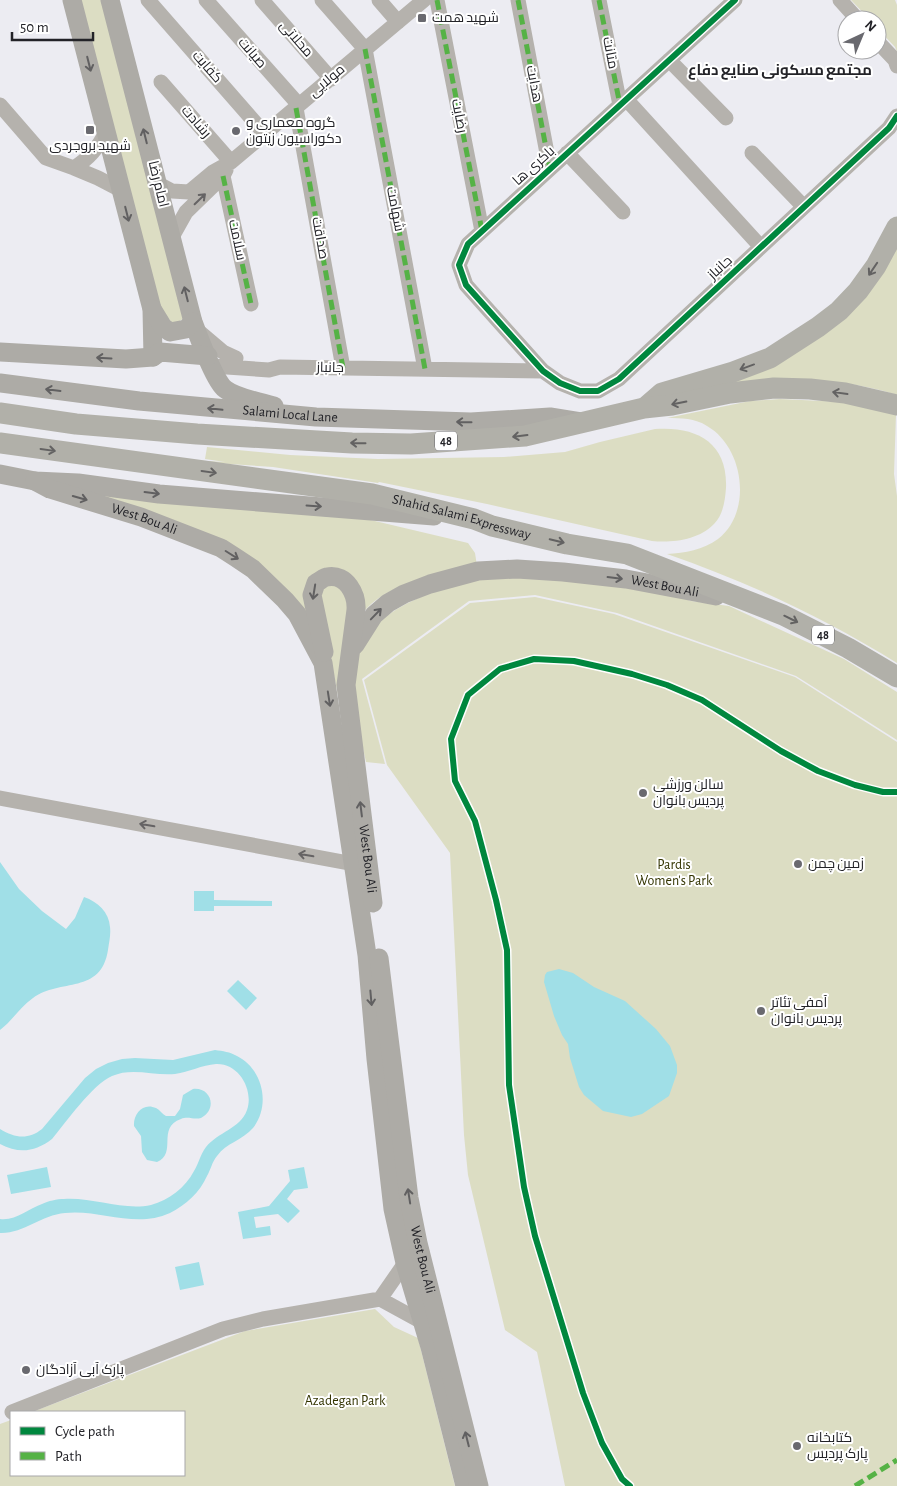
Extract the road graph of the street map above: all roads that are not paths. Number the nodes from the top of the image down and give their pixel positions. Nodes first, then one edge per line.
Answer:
1 (72, 0) edge
2 (110, 0) edge
3 (148, 0) edge
4 (206, 0) edge
5 (262, 0) edge
6 (322, 0) edge
7 (379, 0) edge
8 (424, 0) edge
9 (437, 0) edge
10 (518, 0) edge
11 (599, 0) edge
12 (734, 0) edge
13 (840, 0) edge
14 (849, 10) edge
15 (398, 22) junction
16 (365, 49) junction
17 (887, 52) edge
18 (670, 60) junction
19 (897, 66) edge
20 (331, 78) junction
21 (161, 82) dead end
22 (623, 102) junction
23 (0, 105) edge
24 (298, 107) junction
25 (897, 116) edge
26 (726, 118) dead end
27 (106, 132) junction
28 (265, 134) junction
29 (567, 153) junction
30 (752, 153) dead end
31 (231, 162) junction
32 (74, 168) junction
33 (550, 168) junction
34 (223, 176) junction
35 (157, 183) junction
36 (121, 190) junction
37 (804, 207) junction
38 (623, 212) dead end
39 (897, 227) edge
40 (482, 231) junction
41 (172, 238) junction
42 (761, 247) junction
43 (251, 304) dead end
44 (152, 309) junction
45 (195, 326) junction
46 (0, 352) edge
47 (153, 357) junction
48 (210, 361) junction
49 (239, 363) junction
50 (343, 368) junction
51 (425, 369) junction
52 (543, 371) junction
53 (0, 383) edge
54 (226, 390) junction
55 (892, 403) edge
56 (644, 408) junction
57 (0, 413) edge
58 (316, 417) junction
59 (583, 422) junction
60 (0, 443) edge
61 (0, 474) edge
62 (35, 481) junction
63 (474, 519) junction
64 (746, 602) junction
65 (349, 655) junction
66 (323, 663) junction
67 (897, 677) edge
68 (0, 798) edge
69 (354, 864) junction
70 (406, 1263) junction
71 (380, 1299) junction
72 (422, 1322) junction
73 (15, 1411) edge
74 (465, 1486) edge
75 (479, 1486) edge

1 -> 27 main road
35 -> 2 main road, امام رضا
3 - 28 street, کفایت
4 - 24 street, صیانت
5 - 20 street, محلاتی
6 - 16 street
7 - 15 street
8 - 15 street, مولايی
9 - 40 street, رضایت
10 - 33 street, هدایت
11 - 22 street, متانت
12 - 18 street, باکری ها
13 - 14 street
15 - 16 street, مولايی
16 - 20 street, مولايی
16 - 51 street, شهامت
17 - 19 street
18 - 22 street, باکری ها
18 - 26 street
20 - 24 street, مولايی
21 - 31 street, رشادت
22 - 29 street, باکری ها
22 - 42 street
23 - 32 street
24 - 28 street, مولايی
24 - 50 street, صداقت
25 - 37 street, جانباز
27 - 32 street
27 - 36 main road
28 - 31 street, مولايی
29 - 33 street, باکری ها
29 - 38 street
30 - 37 street
31 - 34 street
31 - 35 street
32 - 36 street
33 - 40 street, باکری ها
41 -> 34 street
34 - 43 street, سلامت
35 - 41 main road, امام رضا
36 -> 44 main road
37 - 42 street, جانباز
39 -> 56 highway
40 - 52 street, باکری ها
45 -> 41 main road, امام رضا
42 - 52 street, جانباز
44 - 45 main road
44 - 47 main road
45 - 48 main road, امام رضا
45 - 49 street
47 -> 46 main road
47 - 48 main road
48 - 49 street, جانباز
48 - 54 main road, امام رضا
49 - 50 street, جانباز
49 - 54 street
50 - 51 street, جانباز
51 - 52 street, جانباز
58 -> 53 main road, Salami Local Lane
54 - 58 main road
55 -> 56 highway, 48
56 - 59 highway, 48
59 -> 57 highway, 48
59 -> 58 main road, Salami Local Lane
60 -> 63 highway, Shahid Salami Expressway / 48
61 - 62 main road
62 -> 63 main road
62 -> 66 main road, West Bou Ali
63 -> 64 highway, Shahid Salami Expressway / 48
65 -> 64 main road, West Bou Ali
64 -> 67 highway, Shahid Salami Expressway / 48
65 -> 66 main road
75 -> 65 main road, West Bou Ali
66 -> 69 main road, West Bou Ali
69 -> 68 street
69 -> 70 main road, West Bou Ali
70 - 71 street
70 - 72 main road, West Bou Ali
71 - 72 street
71 - 73 street
72 - 74 main road, West Bou Ali

